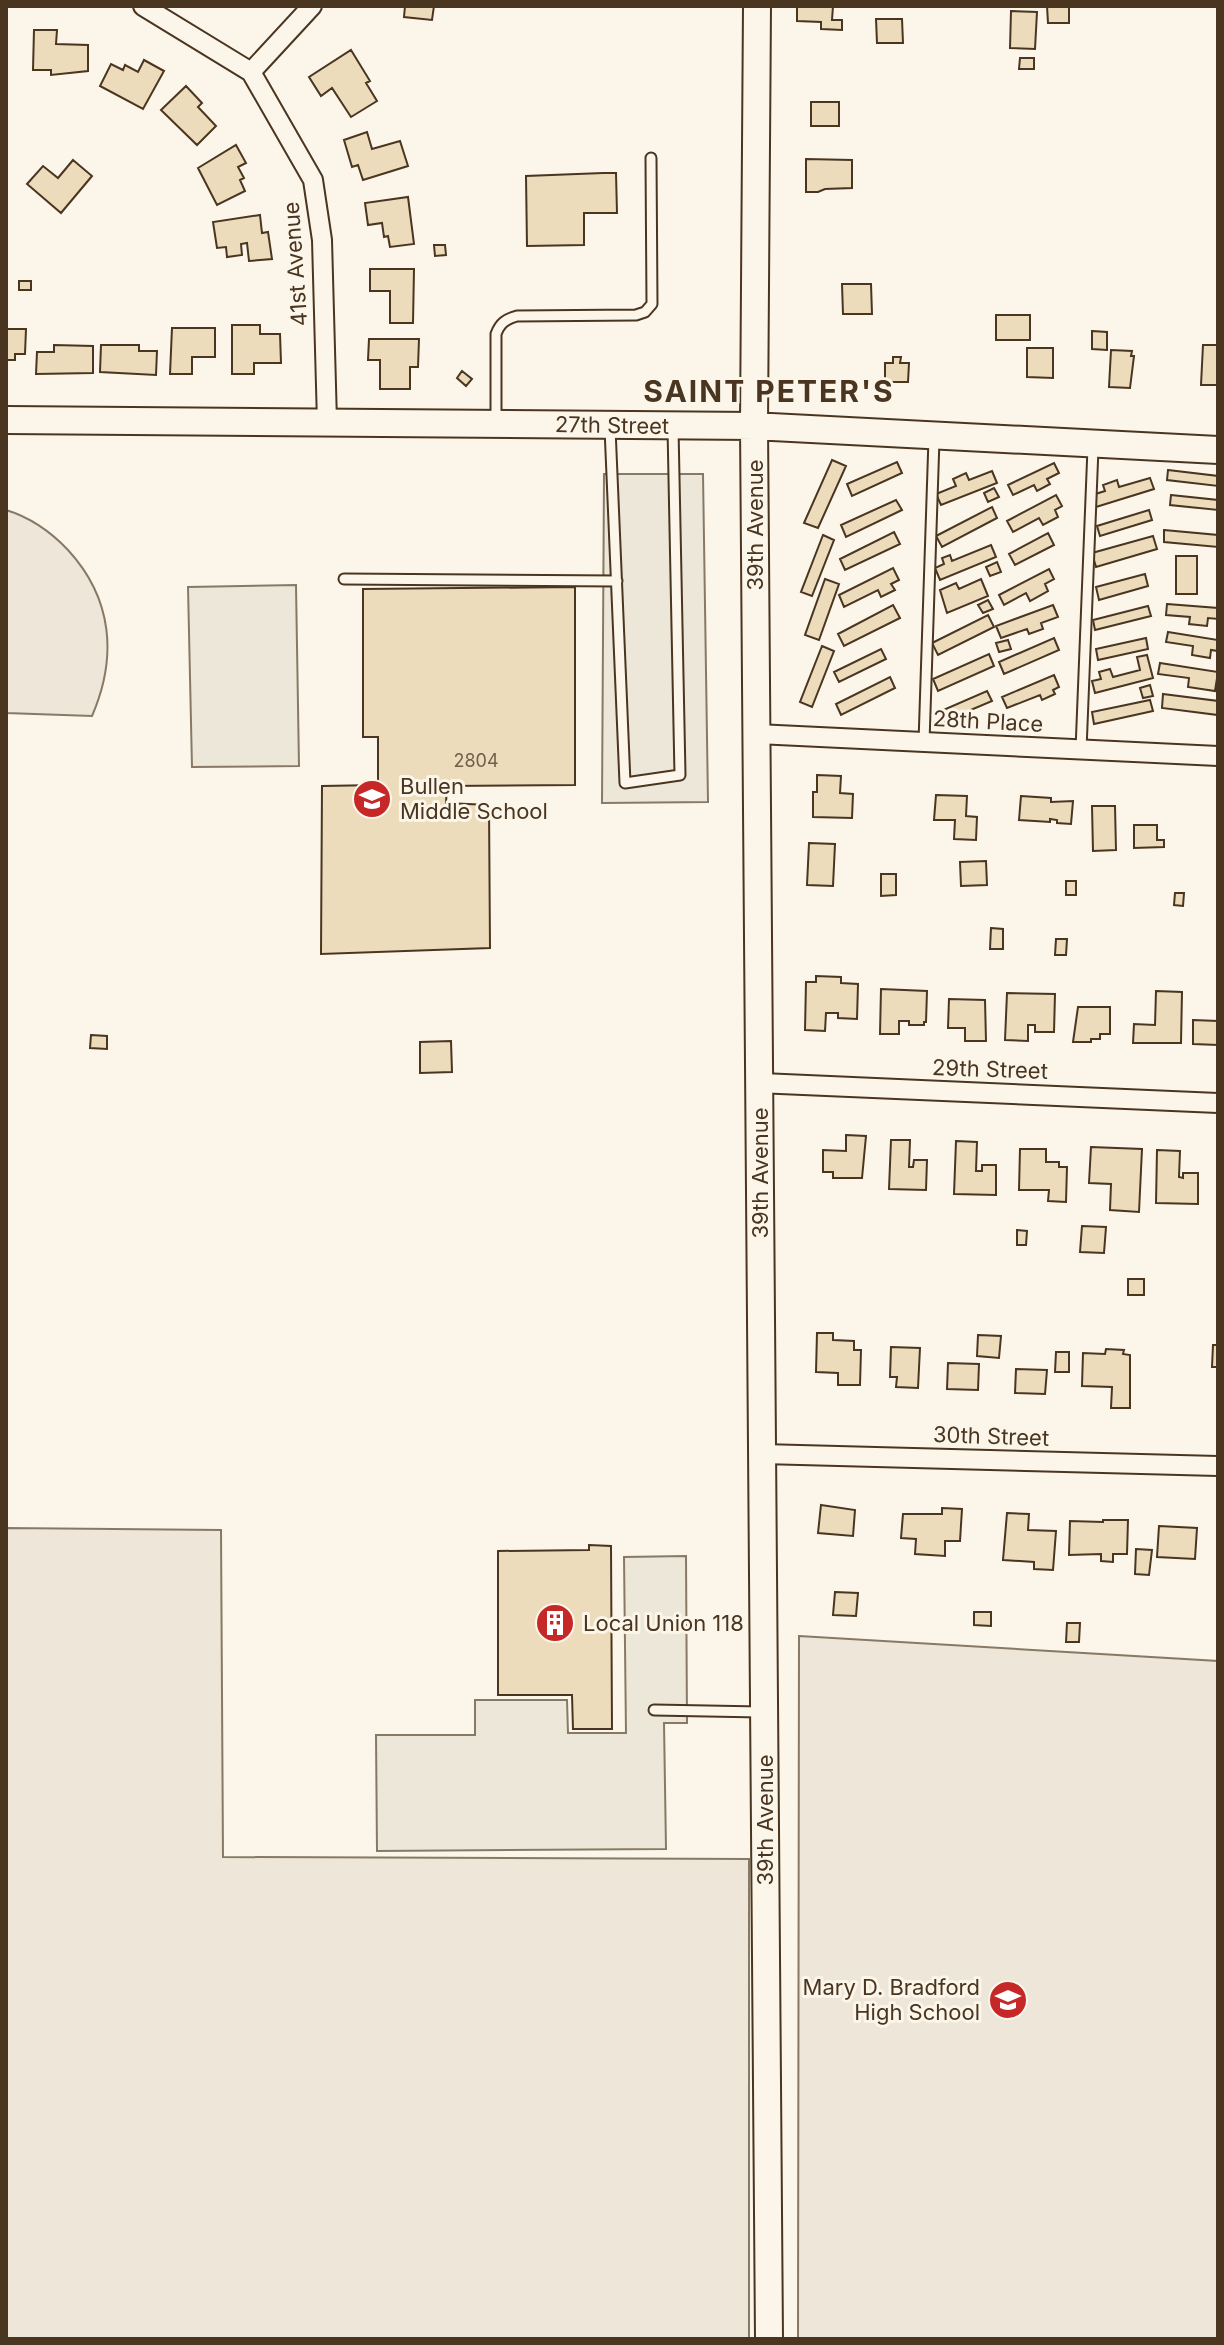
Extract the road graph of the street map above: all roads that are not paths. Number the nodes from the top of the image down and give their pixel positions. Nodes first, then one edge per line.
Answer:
1 (143, 6) edge
2 (312, 6) edge
3 (757, 6) edge
4 (251, 72) junction
5 (651, 158) dead end
6 (6, 420) edge
7 (327, 422) junction
8 (496, 424) junction
9 (610, 425) junction
10 (673, 426) junction
11 (754, 426) junction
12 (934, 436) junction
13 (1093, 444) junction
14 (1218, 450) edge
15 (344, 579) dead end
16 (617, 581) junction
17 (756, 734) junction
18 (924, 742) junction
19 (1081, 750) junction
20 (1218, 756) edge
21 (759, 1083) junction
22 (1218, 1103) edge
23 (762, 1454) junction
24 (1218, 1466) edge
25 (654, 1710) dead end
26 (764, 1712) junction
27 (769, 2339) edge

1 - 4 street
2 - 4 street
3 - 11 street, 39th Avenue
4 - 7 street, 41st Avenue
5 - 8 lane
6 - 7 street, 27th Street
7 - 8 street, 27th Street
8 - 9 street, 27th Street
9 - 10 street, 27th Street
9 - 16 lane
10 - 11 street, 27th Street
10 - 16 lane
11 - 12 street, 27th Street
11 - 17 street, 39th Avenue
12 - 13 street, 27th Street
12 - 18 lane
13 - 14 street, 27th Street
13 - 19 lane
15 - 16 lane
17 - 18 street, 28th Place
17 - 21 street, 39th Avenue
18 - 19 street, 28th Place
19 - 20 street, 28th Place
21 - 22 street, 29th Street
21 - 23 street, 39th Avenue
23 - 24 street, 30th Street
23 - 26 street, 39th Avenue
25 - 26 lane
26 - 27 street, 39th Avenue

